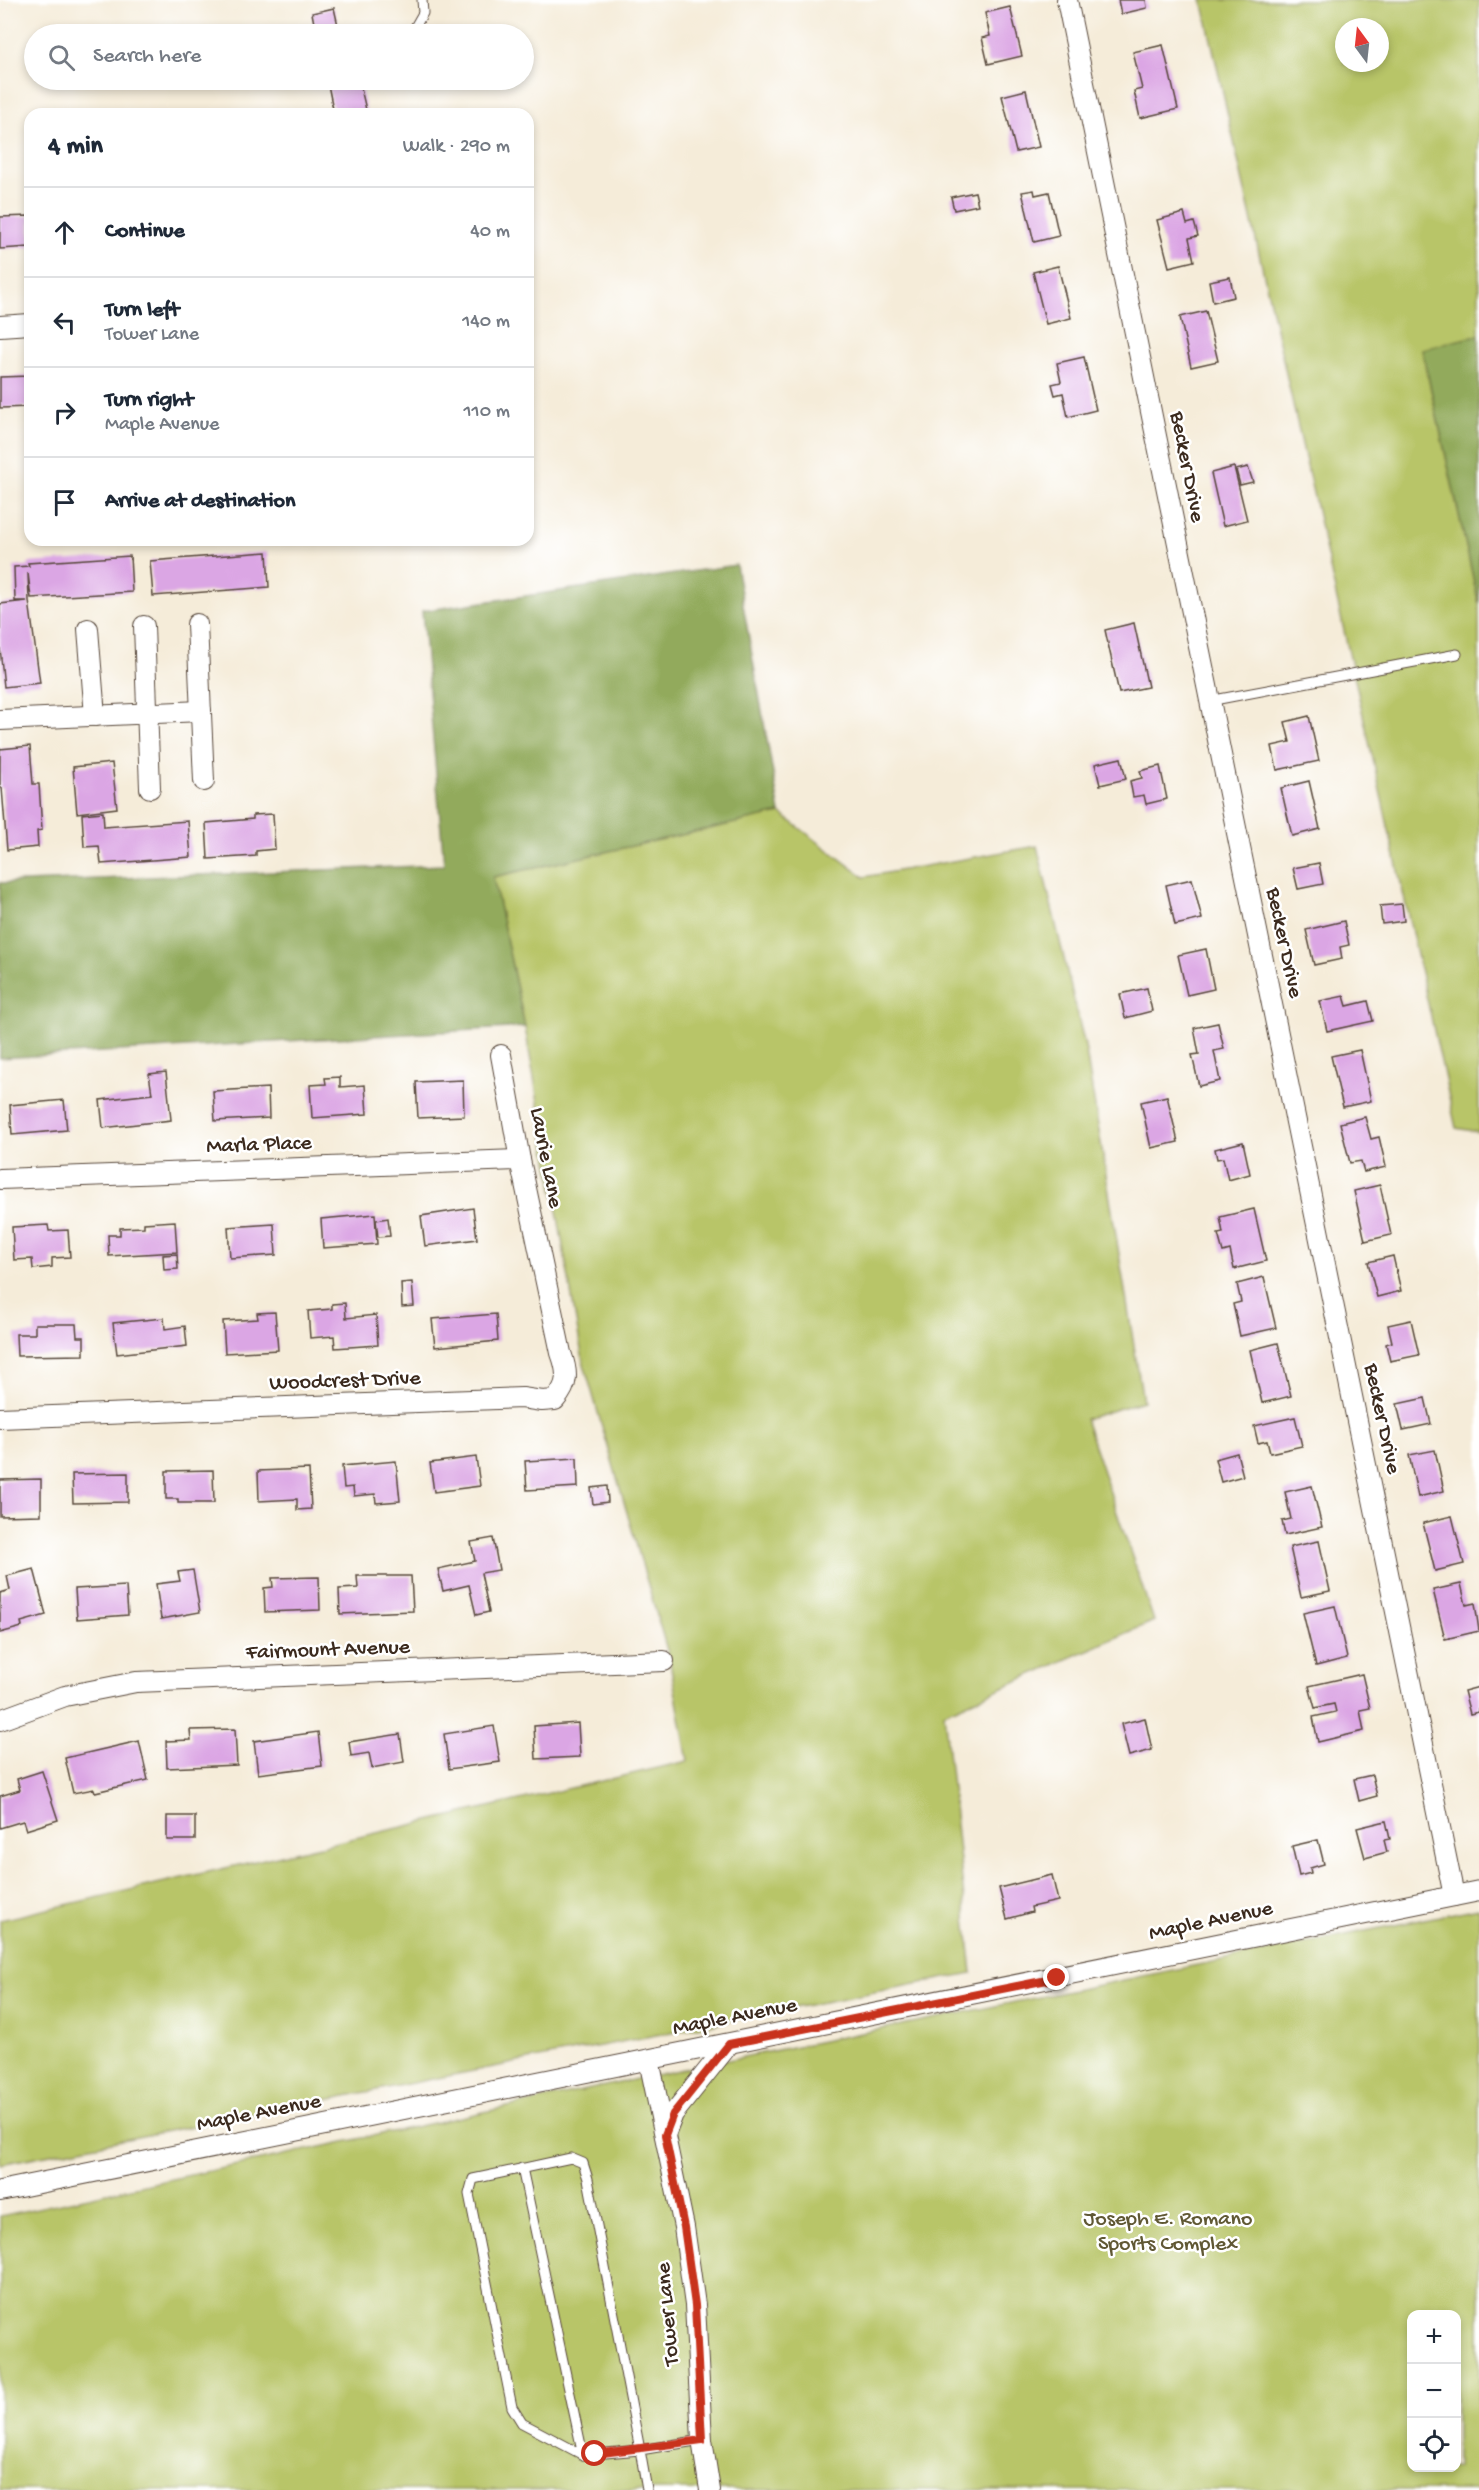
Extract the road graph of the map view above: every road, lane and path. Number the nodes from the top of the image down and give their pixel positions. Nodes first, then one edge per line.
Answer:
1 (422, 0) edge
2 (1067, 0) edge
3 (417, 24) edge
4 (24, 324) edge
5 (0, 326) edge
6 (197, 624) dead end
7 (144, 626) dead end
8 (88, 629) dead end
9 (1457, 654) dead end
10 (1209, 701) junction
11 (201, 711) junction
12 (147, 714) junction
13 (95, 716) junction
14 (0, 720) edge
15 (204, 781) dead end
16 (150, 788) dead end
17 (501, 1055) dead end
18 (520, 1160) junction
19 (0, 1179) edge
20 (544, 1270) joint
21 (0, 1418) edge
22 (664, 1661) dead end
23 (0, 1720) edge
24 (1479, 1891) edge
25 (1454, 1896) junction
26 (729, 2044) junction
27 (649, 2060) junction
28 (665, 2135) junction
29 (522, 2168) junction
30 (0, 2191) edge
31 (702, 2440) junction
32 (639, 2450) junction
33 (583, 2455) junction
34 (648, 2490) edge
35 (710, 2490) edge

1 - 3 lane
2 - 10 street, Becker Drive
4 - 5 street
6 - 11 street
7 - 12 street
8 - 13 street
9 - 10 lane
10 - 25 street, Becker Drive
11 - 12 street
11 - 15 street
12 - 13 street
12 - 16 street
13 - 14 street
17 - 18 street, Laurie Lane
18 - 19 street, Marla Place
18 - 20 street, Laurie Lane
20 - 21 street, Woodcrest Drive
22 - 23 street, Fairmount Avenue
24 - 25 street, Maple Avenue
25 - 26 street, Maple Avenue
26 - 27 street, Maple Avenue
26 - 28 street
27 - 28 street, Tower Lane
27 - 30 street, Maple Avenue
28 - 31 street, Tower Lane
29 - 32 lane
29 - 33 lane
29 - 33 lane
31 - 32 lane
31 - 35 street, Tower Lane
32 - 33 lane
32 - 34 lane

